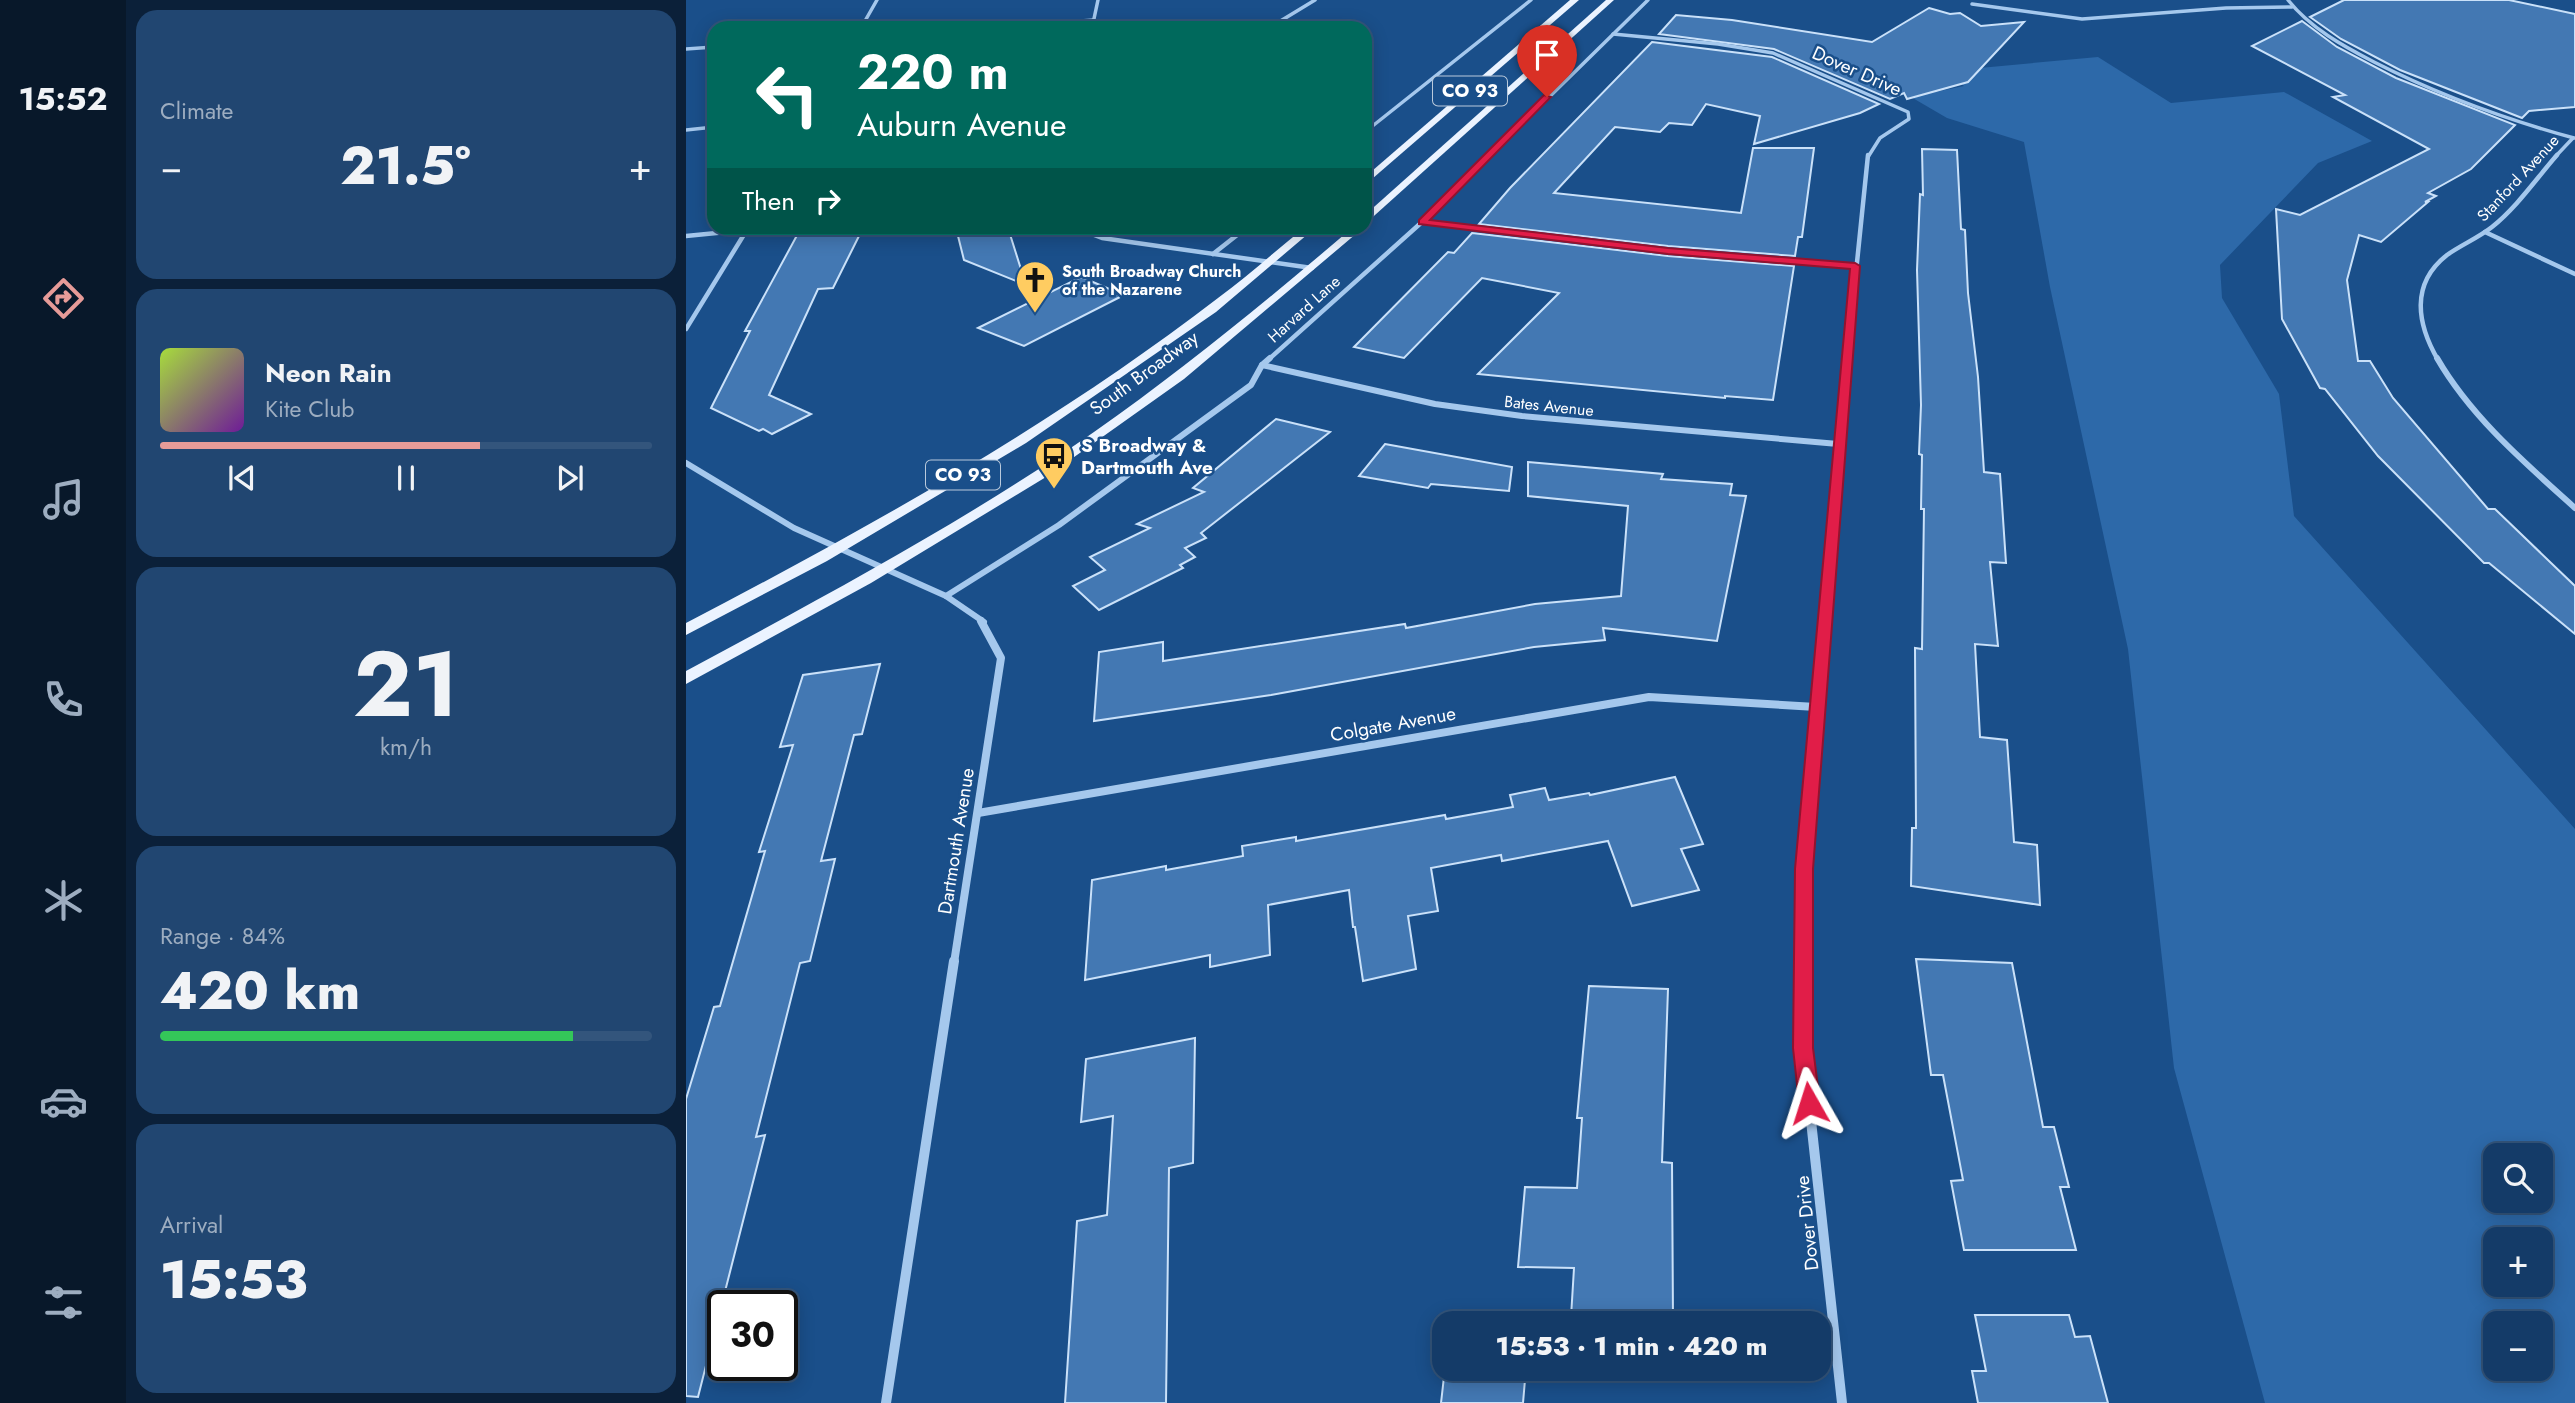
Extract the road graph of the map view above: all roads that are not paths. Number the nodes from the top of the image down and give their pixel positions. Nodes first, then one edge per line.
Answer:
1 (877, 0) edge
2 (1098, 0) edge
3 (1315, 0) edge
4 (1531, 0) edge
5 (1575, 0) edge
6 (1610, 0) edge
7 (1648, 0) edge
8 (2288, 0) edge
9 (1972, 4) dead end
10 (2292, 8) junction
11 (1094, 20) joint
12 (865, 21) edge
13 (1080, 21) edge
14 (1280, 21) edge
15 (1613, 34) junction
16 (707, 48) edge
17 (686, 49) edge
18 (1372, 126) edge
19 (707, 128) edge
20 (686, 130) edge
21 (2574, 139) edge
22 (1372, 176) edge
23 (1372, 215) edge
24 (1422, 222) junction
25 (2485, 232) junction
26 (707, 234) edge
27 (743, 235) edge
28 (1094, 235) edge
29 (1237, 235) edge
30 (1301, 235) edge
31 (1349, 235) edge
32 (686, 236) edge
33 (1213, 254) junction
34 (1269, 261) junction
35 (1855, 266) junction
36 (1312, 268) junction
37 (2575, 274) edge
38 (686, 329) edge
39 (1262, 365) junction
40 (1839, 443) junction
41 (686, 464) edge
42 (2575, 508) edge
43 (839, 550) junction
44 (885, 569) junction
45 (946, 596) junction
46 (686, 630) edge
47 (686, 678) edge
48 (1816, 707) junction
49 (978, 813) junction
50 (886, 1403) edge
51 (1842, 1403) edge

1 - 12 street
2 - 11 street
3 - 14 street
4 - 18 street
5 - 22 main road, CO 93
6 - 23 main road, CO 93
7 - 15 street, Harvard Lane
8 - 10 street, Stanford Avenue
9 - 10 street
10 - 21 street, Stanford Avenue
11 - 13 street
15 - 24 street, Harvard Lane
15 - 35 street, Dover Drive
16 - 17 street
19 - 20 street
21 - 25 street, Stanford Avenue
24 - 35 street
24 - 39 street, Harvard Lane
25 - 37 street
25 - 42 street, Stanford Avenue
26 - 32 street
27 - 38 street
28 - 33 street
29 - 33 street
30 - 34 main road, South Broadway / CO 93
31 - 36 main road, South Broadway / CO 93
33 - 34 street
34 - 36 street
34 - 43 main road, South Broadway / CO 93
35 - 40 street, Dover Drive
36 - 44 main road, South Broadway / CO 93
39 - 40 street, Bates Avenue
39 - 45 street, Harvard Lane
40 - 48 street, Dover Drive
41 - 43 street, Dartmouth Avenue
43 - 44 street, Dartmouth Avenue
43 - 46 main road, South Broadway / CO 93
44 - 45 street, Dartmouth Avenue
44 - 47 main road, South Broadway / CO 93
45 - 49 street, Dartmouth Avenue
48 - 49 street, Colgate Avenue
48 - 51 street, Dover Drive
49 - 50 street, Dartmouth Avenue

